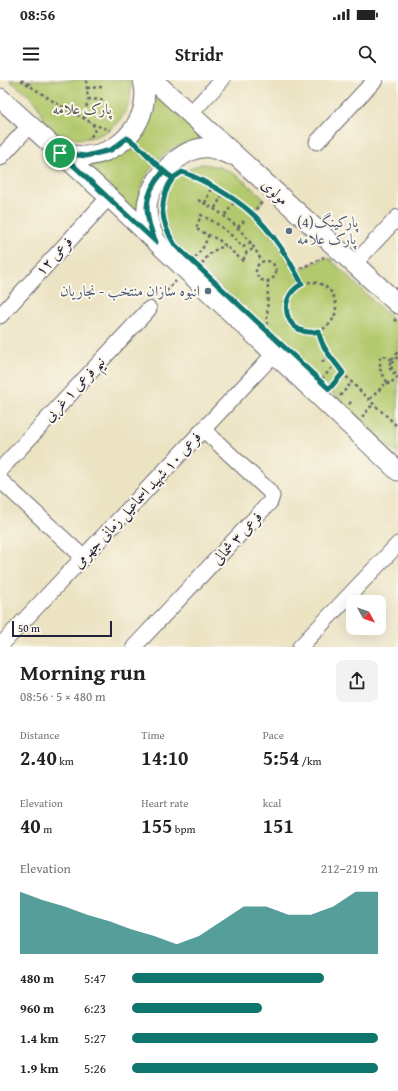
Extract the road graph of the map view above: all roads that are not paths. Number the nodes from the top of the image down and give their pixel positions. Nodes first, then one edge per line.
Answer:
1 (143, 80) edge
2 (152, 80) edge
3 (222, 80) edge
4 (375, 80) edge
5 (0, 98) edge
6 (190, 114) junction
7 (30, 126) junction
8 (318, 142) dead end
9 (60, 153) junction
10 (236, 156) junction
11 (0, 158) edge
12 (109, 197) junction
13 (398, 217) edge
14 (156, 242) junction
15 (354, 264) junction
16 (398, 304) edge
17 (149, 309) road end
18 (0, 316) edge
19 (274, 354) junction
20 (204, 430) junction
21 (0, 470) edge
22 (398, 471) edge
23 (0, 480) edge
24 (398, 544) edge
25 (83, 557) junction
26 (0, 646) edge
27 (134, 647) edge
28 (300, 647) edge

1 - 9 street
2 - 6 street, مولوی
3 - 6 street
4 - 8 street
5 - 7 street
6 - 10 street, مولوی
7 - 9 street
7 - 11 street
9 - 12 street
10 - 14 street
10 - 15 street, مولوی
12 - 14 street
12 - 18 street, فرعی ۱۲
13 - 15 street
14 - 19 street
15 - 16 street, مولوی
17 - 21 street, نیم فرعی ۱ غربی
19 - 20 street, فرعی ۱۰ شهید اسماعیل زمانی جهرمی
19 - 22 street
20 - 25 street, فرعی ۱۰ شهید اسماعیل زمانی جهرمی
20 - 27 street, فرعی ۳ شمالی
23 - 25 street
24 - 28 street
25 - 26 street, فرعی ۱۰ شهید اسماعیل زمانی جهرمی

